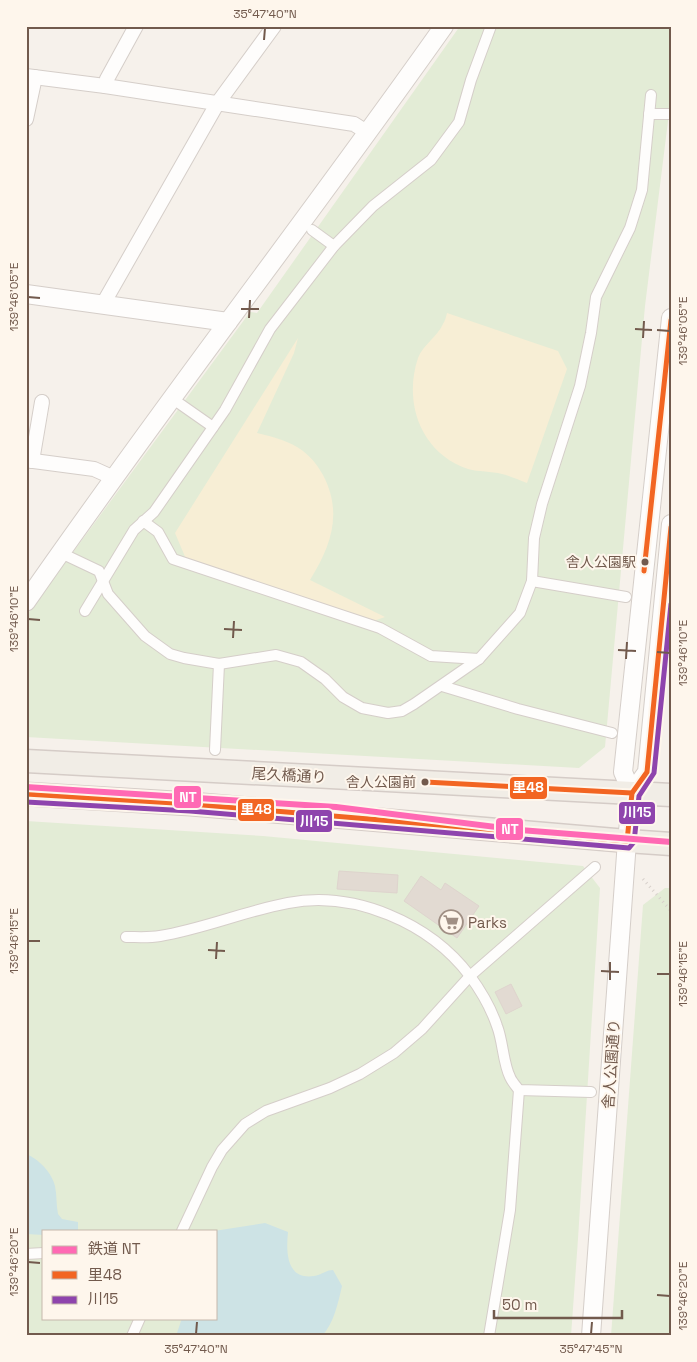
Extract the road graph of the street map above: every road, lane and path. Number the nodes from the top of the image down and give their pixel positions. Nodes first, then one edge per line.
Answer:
1 (136, 26) edge
2 (274, 26) edge
3 (444, 26) edge
4 (491, 26) edge
5 (31, 77) edge
6 (105, 86) junction
7 (651, 95) dead end
8 (216, 104) junction
9 (649, 114) junction
10 (671, 114) edge
11 (26, 119) edge
12 (368, 133) junction
13 (312, 230) dead end
14 (334, 246) junction
15 (26, 294) edge
16 (102, 304) junction
17 (671, 318) edge
18 (228, 322) junction
19 (173, 399) junction
20 (42, 402) dead end
21 (214, 427) junction
22 (29, 461) edge
23 (114, 478) junction
24 (143, 521) junction
25 (671, 524) edge
26 (60, 552) junction
27 (532, 581) junction
28 (103, 582) junction
29 (626, 597) dead end
30 (26, 602) edge
31 (85, 611) dead end
32 (479, 659) junction
33 (219, 664) junction
34 (442, 686) junction
35 (612, 733) dead end
36 (215, 750) dead end
37 (26, 761) edge
38 (632, 793) junction
39 (26, 794) edge
40 (671, 795) edge
41 (627, 841) junction
42 (671, 844) edge
43 (595, 867) dead end
44 (643, 878) dead end
45 (670, 909) edge
46 (126, 937) dead end
47 (470, 976) junction
48 (519, 1090) junction
49 (591, 1092) dead end
50 (182, 1230) edge
51 (42, 1253) edge
52 (26, 1254) edge
53 (139, 1320) edge
54 (132, 1336) edge
55 (489, 1336) edge
56 (591, 1336) edge

1 - 6 street
2 - 8 street
3 - 12 street
4 - 14 street
5 - 6 street
5 - 11 street
6 - 8 street
7 - 9 street
8 - 12 street
8 - 16 street
9 - 10 street
9 - 27 street
12 - 18 street
13 - 14 street
14 - 21 street
15 - 16 street
16 - 18 street
17 - 38 street, 舎人公園通り
18 - 19 street
19 - 21 street
19 - 23 street
20 - 22 street
21 - 24 street
22 - 23 street
23 - 26 street
24 - 28 street
24 - 32 street
25 - 38 street, 舎人公園通り
26 - 28 street
26 - 30 street
27 - 29 street
27 - 32 street
28 - 31 street
28 - 33 street
32 - 34 street
33 - 34 street
33 - 36 street
34 - 35 street
37 - 38 main road, 尾久橋通り
38 - 40 main road, 尾久橋通り
38 - 41 street, 舎人公園通り
39 - 41 main road
41 - 42 main road
41 - 56 street, 舎人公園通り
43 - 47 street
44 - 45 path
46 - 47 street
47 - 48 street
47 - 50 street
48 - 49 street
48 - 55 street
51 - 52 street
53 - 54 street

